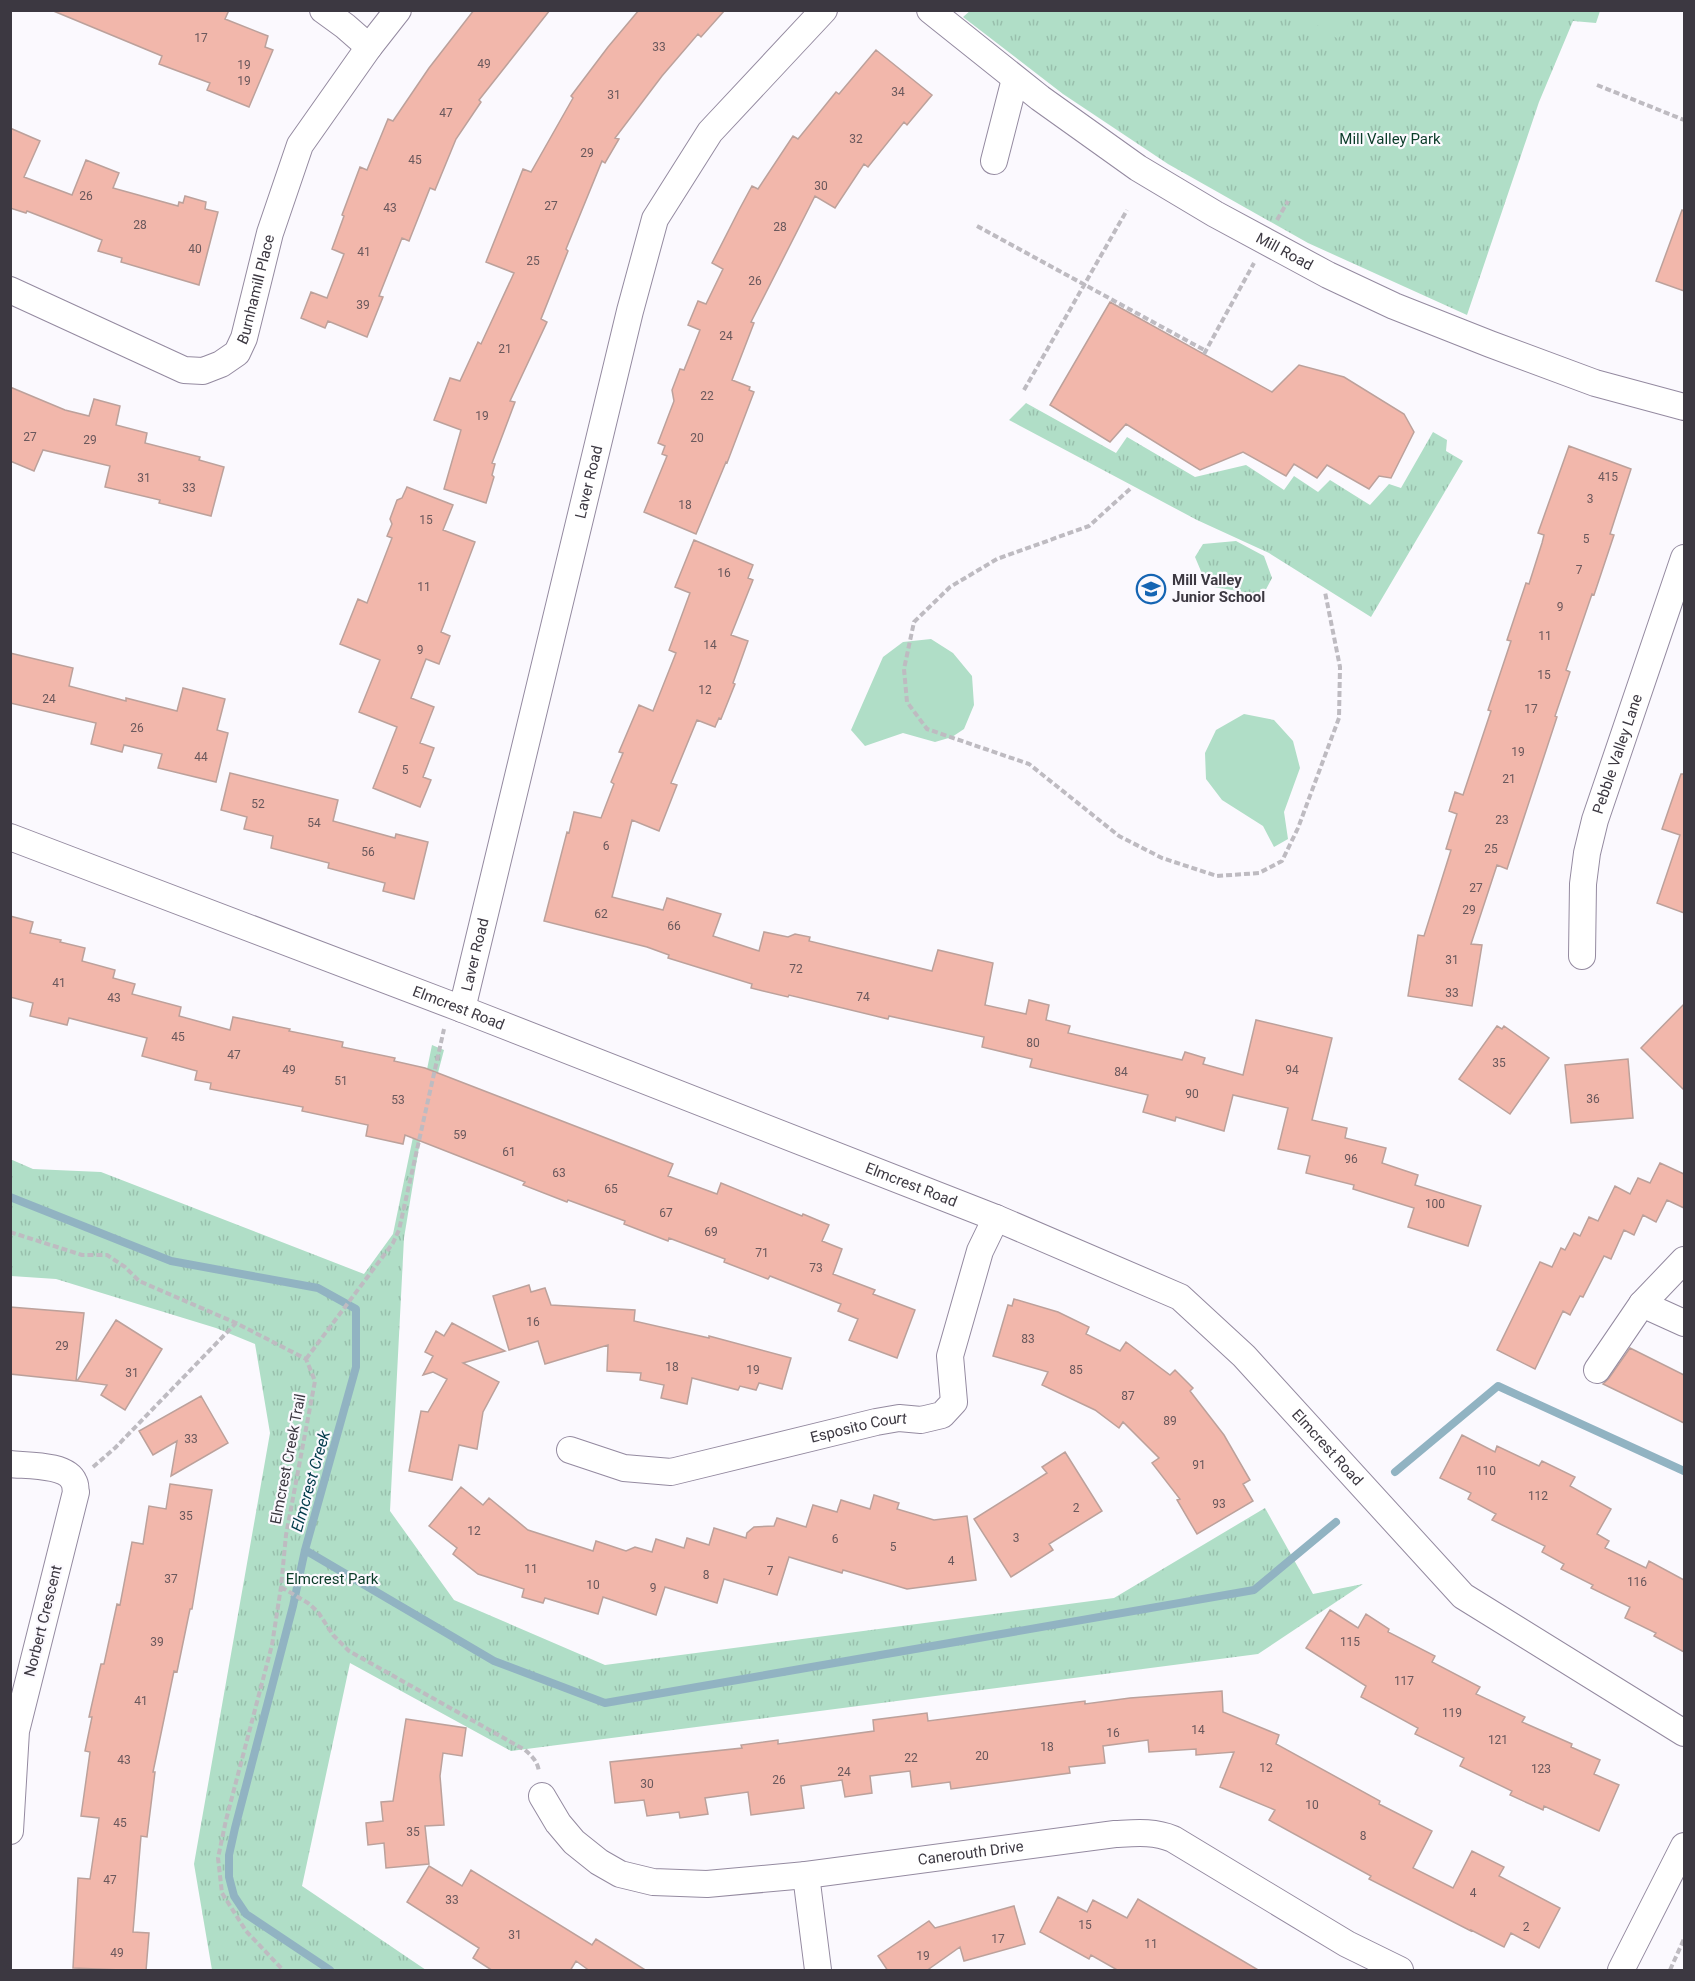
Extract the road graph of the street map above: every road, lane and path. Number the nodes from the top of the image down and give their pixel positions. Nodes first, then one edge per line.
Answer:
1 (323, 10) edge
2 (398, 10) edge
3 (824, 10) edge
4 (930, 10) edge
5 (369, 47) junction
6 (1016, 79) junction
7 (1597, 85) dead end
8 (1684, 120) edge
9 (994, 161) dead end
10 (1288, 201) dead end
11 (1127, 210) dead end
12 (1275, 223) dead end
13 (977, 226) dead end
14 (1256, 260) dead end
15 (1086, 285) junction
16 (10, 290) edge
17 (1024, 390) dead end
18 (1684, 407) edge
19 (1130, 489) dead end
20 (1684, 558) edge
21 (1325, 592) dead end
22 (10, 837) edge
23 (1582, 956) dead end
24 (453, 1017) junction
25 (996, 1218) junction
26 (10, 1232) edge
27 (1684, 1260) edge
28 (1642, 1304) junction
29 (236, 1323) junction
30 (1684, 1323) edge
31 (306, 1359) junction
32 (1597, 1370) dead end
33 (570, 1450) dead end
34 (10, 1464) edge
35 (74, 1482) junction
36 (281, 1587) junction
37 (1684, 1733) edge
38 (542, 1796) joint
39 (10, 1830) edge
40 (1684, 1846) edge
41 (806, 1875) junction
42 (1684, 1939) edge
43 (283, 1971) edge
44 (818, 1971) edge
45 (1400, 1971) edge
46 (1621, 1971) edge
47 (1670, 1971) edge

1 - 5 street
2 - 5 street, Burnhamill Place
3 - 24 street, Laver Road
4 - 6 street, Mill Road
5 - 16 street, Burnhamill Place
6 - 9 street
6 - 18 street, Mill Road
7 - 8 path
10 - 12 path
11 - 15 path
13 - 15 path
14 - 15 path
15 - 17 path
19 - 21 path
20 - 23 street, Pebble Valley Lane
22 - 24 street, Elmcrest Road
24 - 25 street, Elmcrest Road
24 - 31 path
25 - 33 street, Esposito Court
25 - 37 street, Elmcrest Road
26 - 29 path
27 - 28 street
28 - 30 street
28 - 32 street
29 - 31 path
29 - 35 path
31 - 36 path, Elmcrest Creek Trail
34 - 35 street
35 - 39 street, Norbert Crescent
36 - 38 path
36 - 43 path, Elmcrest Creek Trail
38 - 41 street, Canerouth Drive
40 - 46 street
41 - 44 street
41 - 45 street, Canerouth Drive
42 - 47 path

